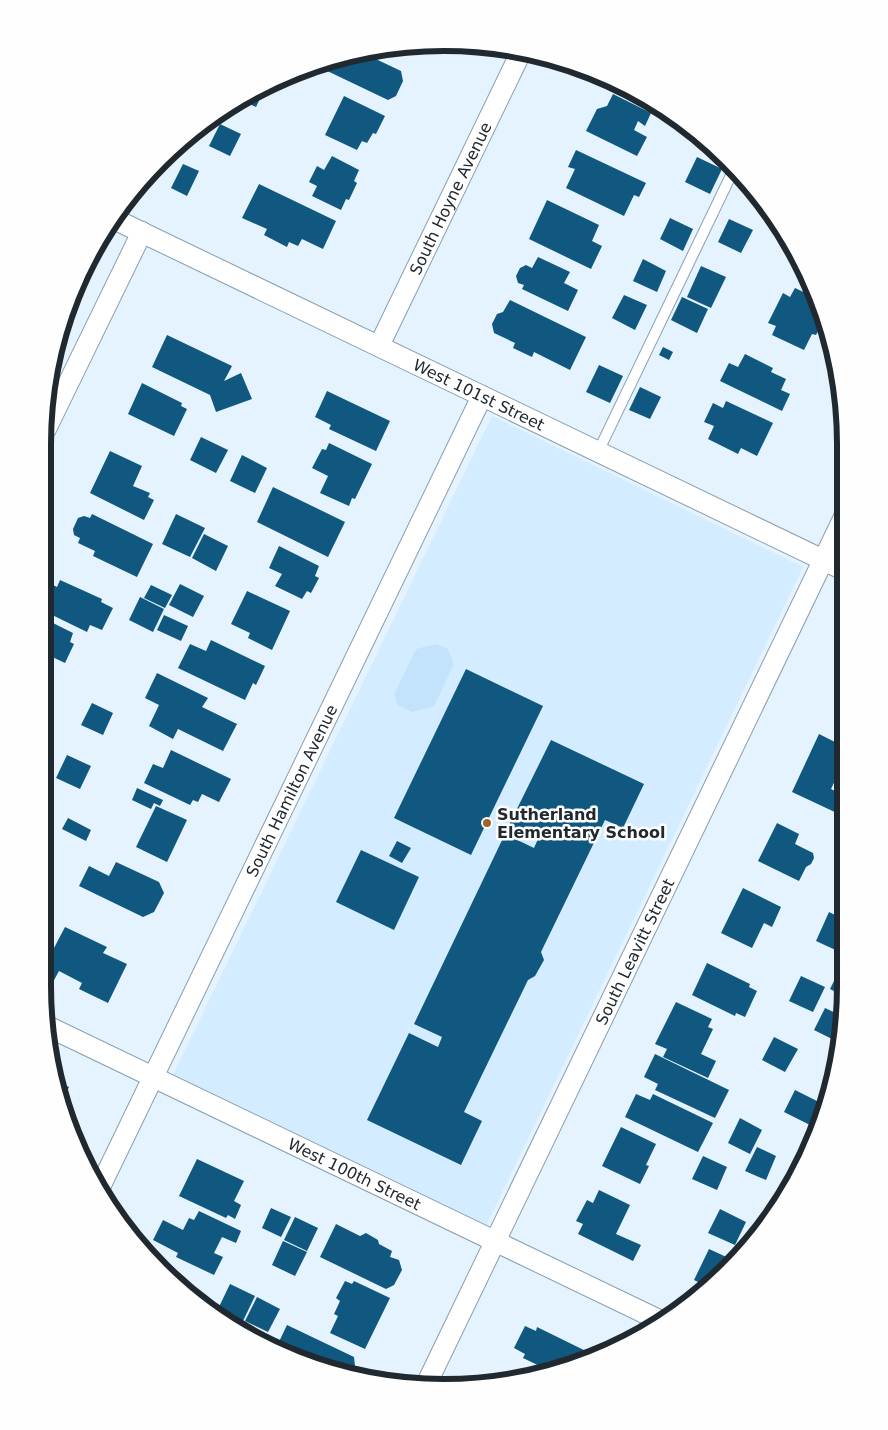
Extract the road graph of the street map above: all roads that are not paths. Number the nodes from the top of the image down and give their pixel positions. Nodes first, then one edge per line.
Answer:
1 (516, 58) edge
2 (731, 176) edge
3 (120, 222) edge
4 (142, 232) junction
5 (379, 346) junction
6 (482, 396) junction
7 (52, 416) edge
8 (598, 452) junction
9 (837, 532) edge
10 (824, 560) junction
11 (837, 566) edge
12 (54, 1029) edge
13 (153, 1077) junction
14 (103, 1180) edge
15 (495, 1242) junction
16 (654, 1318) edge
17 (429, 1378) edge

1 - 5 street, South Hoyne Avenue
2 - 8 lane
3 - 4 street, West 101st Street
4 - 5 street, West 101st Street
4 - 7 street
5 - 6 street, West 101st Street
6 - 8 street, West 101st Street
6 - 13 street, South Hamilton Avenue
8 - 10 street, West 101st Street
9 - 10 street, South Leavitt Street
10 - 11 street, West 101st Street
10 - 15 street, South Leavitt Street
12 - 13 street, West 100th Street
13 - 14 street, South Hamilton Avenue
13 - 15 street, West 100th Street
15 - 16 street, West 100th Street
15 - 17 street, South Leavitt Street

